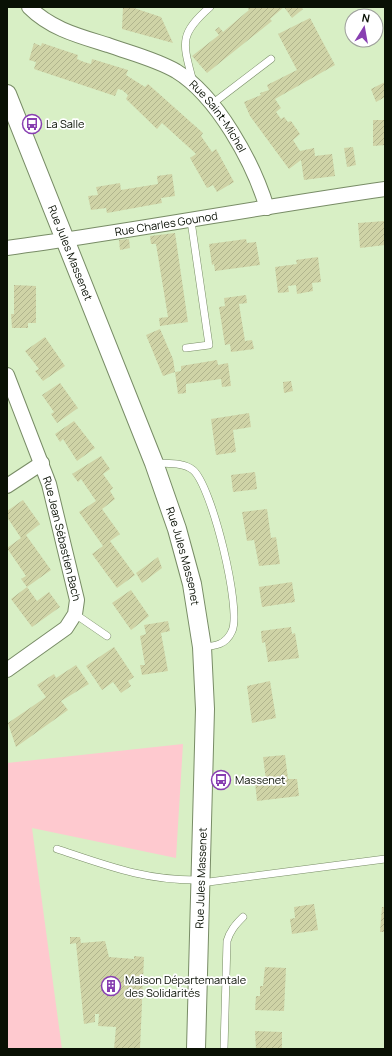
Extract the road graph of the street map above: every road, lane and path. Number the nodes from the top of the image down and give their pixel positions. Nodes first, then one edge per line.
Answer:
1 (30, 7) edge
2 (210, 7) edge
3 (271, 59) dead end
4 (194, 84) junction
5 (7, 94) edge
6 (212, 104) junction
7 (385, 189) edge
8 (267, 208) junction
9 (191, 221) junction
10 (66, 240) junction
11 (7, 248) edge
12 (186, 348) dead end
13 (7, 375) edge
14 (42, 463) junction
15 (154, 463) junction
16 (7, 486) edge
17 (75, 614) junction
18 (107, 636) dead end
19 (202, 647) junction
20 (7, 670) edge
21 (57, 849) dead end
22 (385, 859) edge
23 (201, 882) junction
24 (243, 917) dead end
25 (196, 1049) edge
26 (224, 1049) edge

1 - 4 street, Rue Saint-Michel
2 - 4 lane
3 - 6 lane
4 - 6 street, Rue Saint-Michel
5 - 10 street, Rue Jules Massenet
6 - 8 street, Rue Saint-Michel
7 - 8 street
8 - 9 street, Rue Charles Gounod
9 - 10 street, Rue Charles Gounod
9 - 12 lane
10 - 11 street, Rue Charles Gounod
10 - 15 street, Rue Jules Massenet
13 - 14 street, Rue Jean Sébastien Bach
14 - 16 street, Rue Jean Sébastien Bach
14 - 17 street, Rue Jean Sébastien Bach
15 - 19 street, Rue Jules Massenet
15 - 19 lane
17 - 18 lane, Rue Jean Sébastien Bach
17 - 20 street, Rue Jean Sébastien Bach
19 - 23 street, Rue Jules Massenet
21 - 23 lane
22 - 23 lane
23 - 25 street, Rue Jules Massenet
24 - 26 lane

